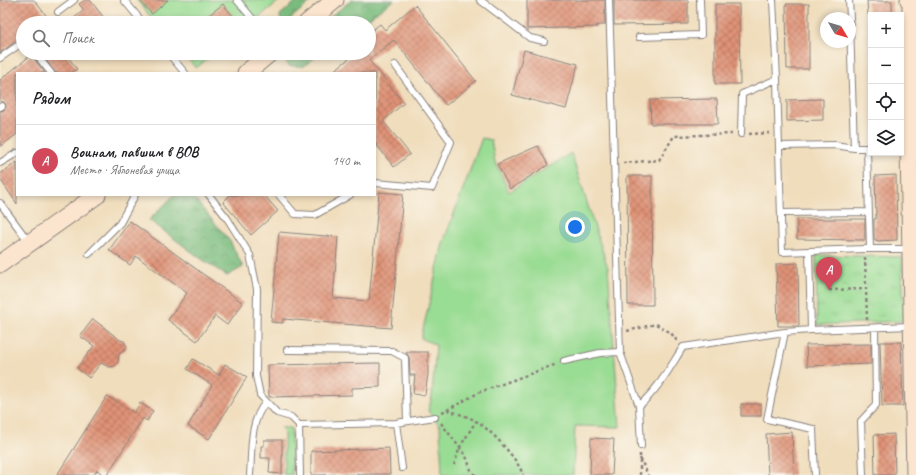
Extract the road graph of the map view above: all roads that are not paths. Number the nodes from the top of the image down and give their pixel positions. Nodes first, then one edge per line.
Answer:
1 (74, 0) edge
2 (124, 0) edge
3 (237, 0) edge
4 (335, 0) edge
5 (480, 0) edge
6 (609, 0) edge
7 (700, 0) edge
8 (774, 0) edge
9 (849, 0) edge
10 (909, 0) edge
11 (58, 12) dead end
12 (850, 12) edge
13 (137, 16) edge
14 (250, 16) edge
15 (316, 16) edge
16 (640, 37) dead end
17 (544, 41) dead end
18 (16, 47) edge
19 (851, 48) edge
20 (0, 58) edge
21 (41, 60) edge
22 (174, 60) edge
23 (263, 60) edge
24 (395, 65) dead end
25 (253, 69) edge
26 (50, 72) edge
27 (184, 72) edge
28 (777, 79) junction
29 (740, 134) road end
30 (780, 146) junction
31 (905, 147) edge
32 (854, 148) junction
33 (868, 148) edge
34 (16, 154) edge
35 (869, 156) edge
36 (0, 163) edge
37 (376, 183) edge
38 (96, 196) edge
39 (134, 196) edge
40 (210, 196) edge
41 (281, 196) edge
42 (348, 196) edge
43 (0, 203) edge
44 (868, 212) junction
45 (781, 213) junction
46 (30, 243) junction
47 (867, 249) junction
48 (910, 249) junction
49 (809, 251) junction
50 (89, 254) dead end
51 (0, 264) edge
52 (912, 326) junction
53 (875, 328) junction
54 (811, 330) junction
55 (785, 332) junction
56 (288, 350) dead end
57 (620, 352) junction
58 (564, 361) road end
59 (266, 402) junction
60 (639, 406) junction
61 (435, 417) road end
62 (407, 421) junction
63 (396, 422) junction
64 (299, 425) junction
65 (641, 446) road end
66 (402, 468) dead end
67 (250, 475) edge
68 (300, 475) edge
69 (815, 475) edge
70 (862, 475) edge
71 (915, 475) edge

1 - 11 lane
2 - 13 lane
3 - 14 lane
4 - 15 street
5 - 17 lane
6 - 57 lane
7 - 16 lane
8 - 28 lane
9 - 12 lane
10 - 31 street
18 - 20 lane
19 - 32 lane
21 - 26 lane
22 - 27 lane
23 - 25 street
24 - 37 lane
28 - 29 lane
28 - 30 lane
30 - 32 lane
30 - 45 lane
31 - 48 street
32 - 33 lane
34 - 36 lane
35 - 44 lane
38 - 46 street
39 - 50 lane
40 - 59 lane
41 - 42 lane
43 - 46 lane
44 - 45 lane
44 - 47 lane
45 - 49 lane
46 - 51 street
47 - 48 lane
47 - 49 lane
48 - 52 street
49 - 54 lane
52 - 53 lane
52 - 71 street
53 - 54 lane
53 - 70 lane
54 - 55 lane
55 - 60 lane
55 - 69 lane
56 - 62 lane
57 - 58 lane
57 - 60 lane
59 - 64 lane
59 - 67 lane
60 - 65 lane
61 - 62 lane
62 - 63 lane
63 - 64 lane
63 - 66 lane
64 - 68 lane

